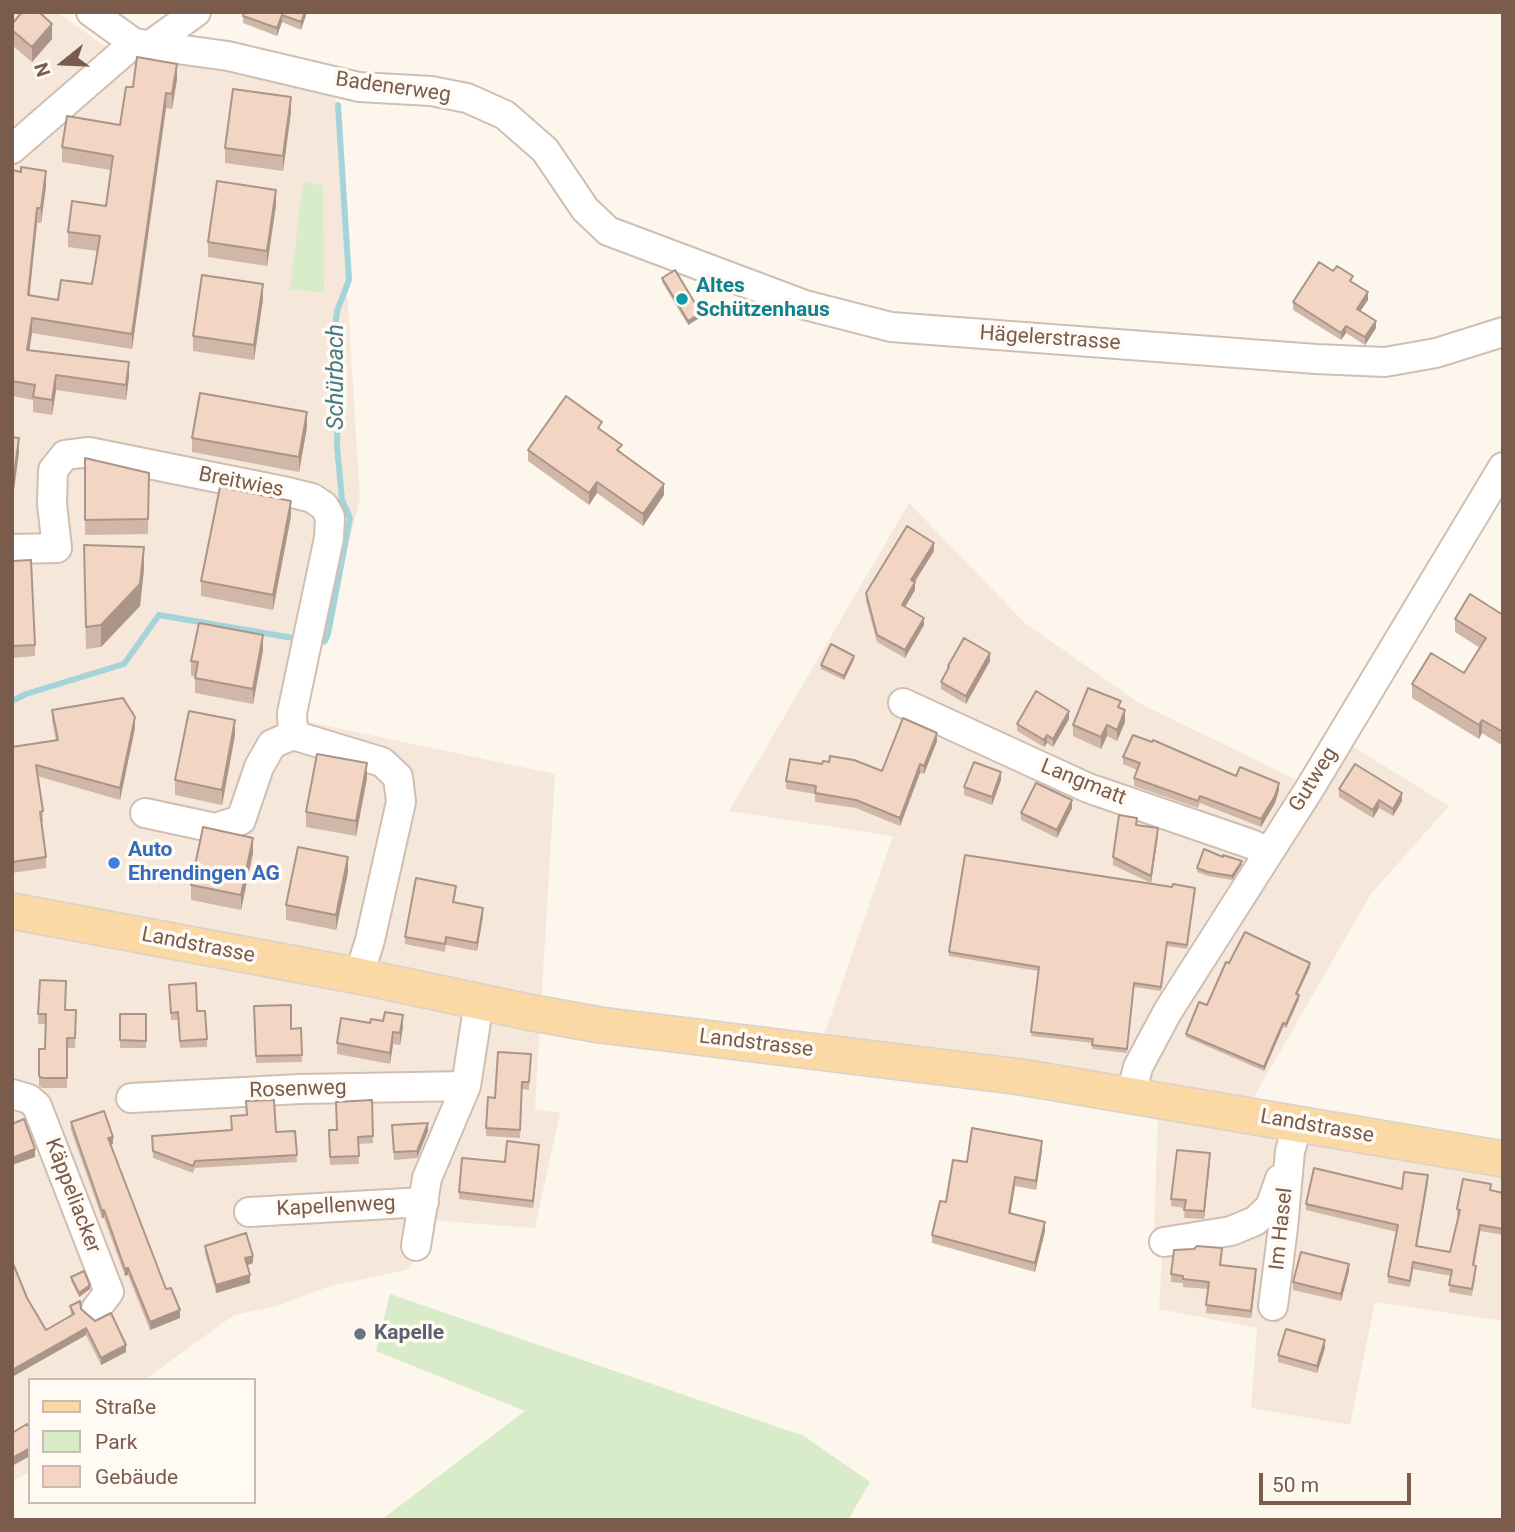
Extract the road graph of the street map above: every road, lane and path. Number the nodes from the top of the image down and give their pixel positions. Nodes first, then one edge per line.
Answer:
1 (91, 12) edge
2 (196, 12) edge
3 (141, 45) junction
4 (12, 149) edge
5 (608, 231) joint
6 (1503, 332) edge
7 (1503, 467) edge
8 (12, 549) edge
9 (903, 703) dead end
10 (293, 735) junction
11 (145, 813) dead end
12 (1268, 852) junction
13 (12, 911) edge
14 (359, 976) junction
15 (479, 1002) junction
16 (466, 1086) junction
17 (12, 1094) edge
18 (1131, 1094) junction
19 (131, 1098) dead end
20 (1294, 1138) junction
21 (1503, 1159) edge
22 (424, 1202) junction
23 (249, 1212) dead end
24 (1164, 1242) dead end
25 (416, 1246) dead end
26 (1273, 1306) dead end
27 (96, 1309) dead end

1 - 3 street, Badenerweg
2 - 3 street
3 - 4 street
3 - 5 street, Badenerweg
5 - 6 street, Hägelerstrasse
7 - 12 street, Gutweg
8 - 10 street, Breitwies
9 - 12 street, Langmatt
10 - 11 street
10 - 14 street
12 - 18 street, Gutweg
13 - 14 main road, Landstrasse
14 - 15 main road, Landstrasse
15 - 16 street, Kapellenweg
15 - 18 main road, Landstrasse
16 - 19 street, Rosenweg
16 - 22 street, Kapellenweg
17 - 27 street, Käppeliacker
18 - 20 main road, Landstrasse
20 - 21 main road, Landstrasse
20 - 24 street, Im Hasel
20 - 26 street, Im Hasel
22 - 23 street, Kapellenweg
22 - 25 street, Kapellenweg

